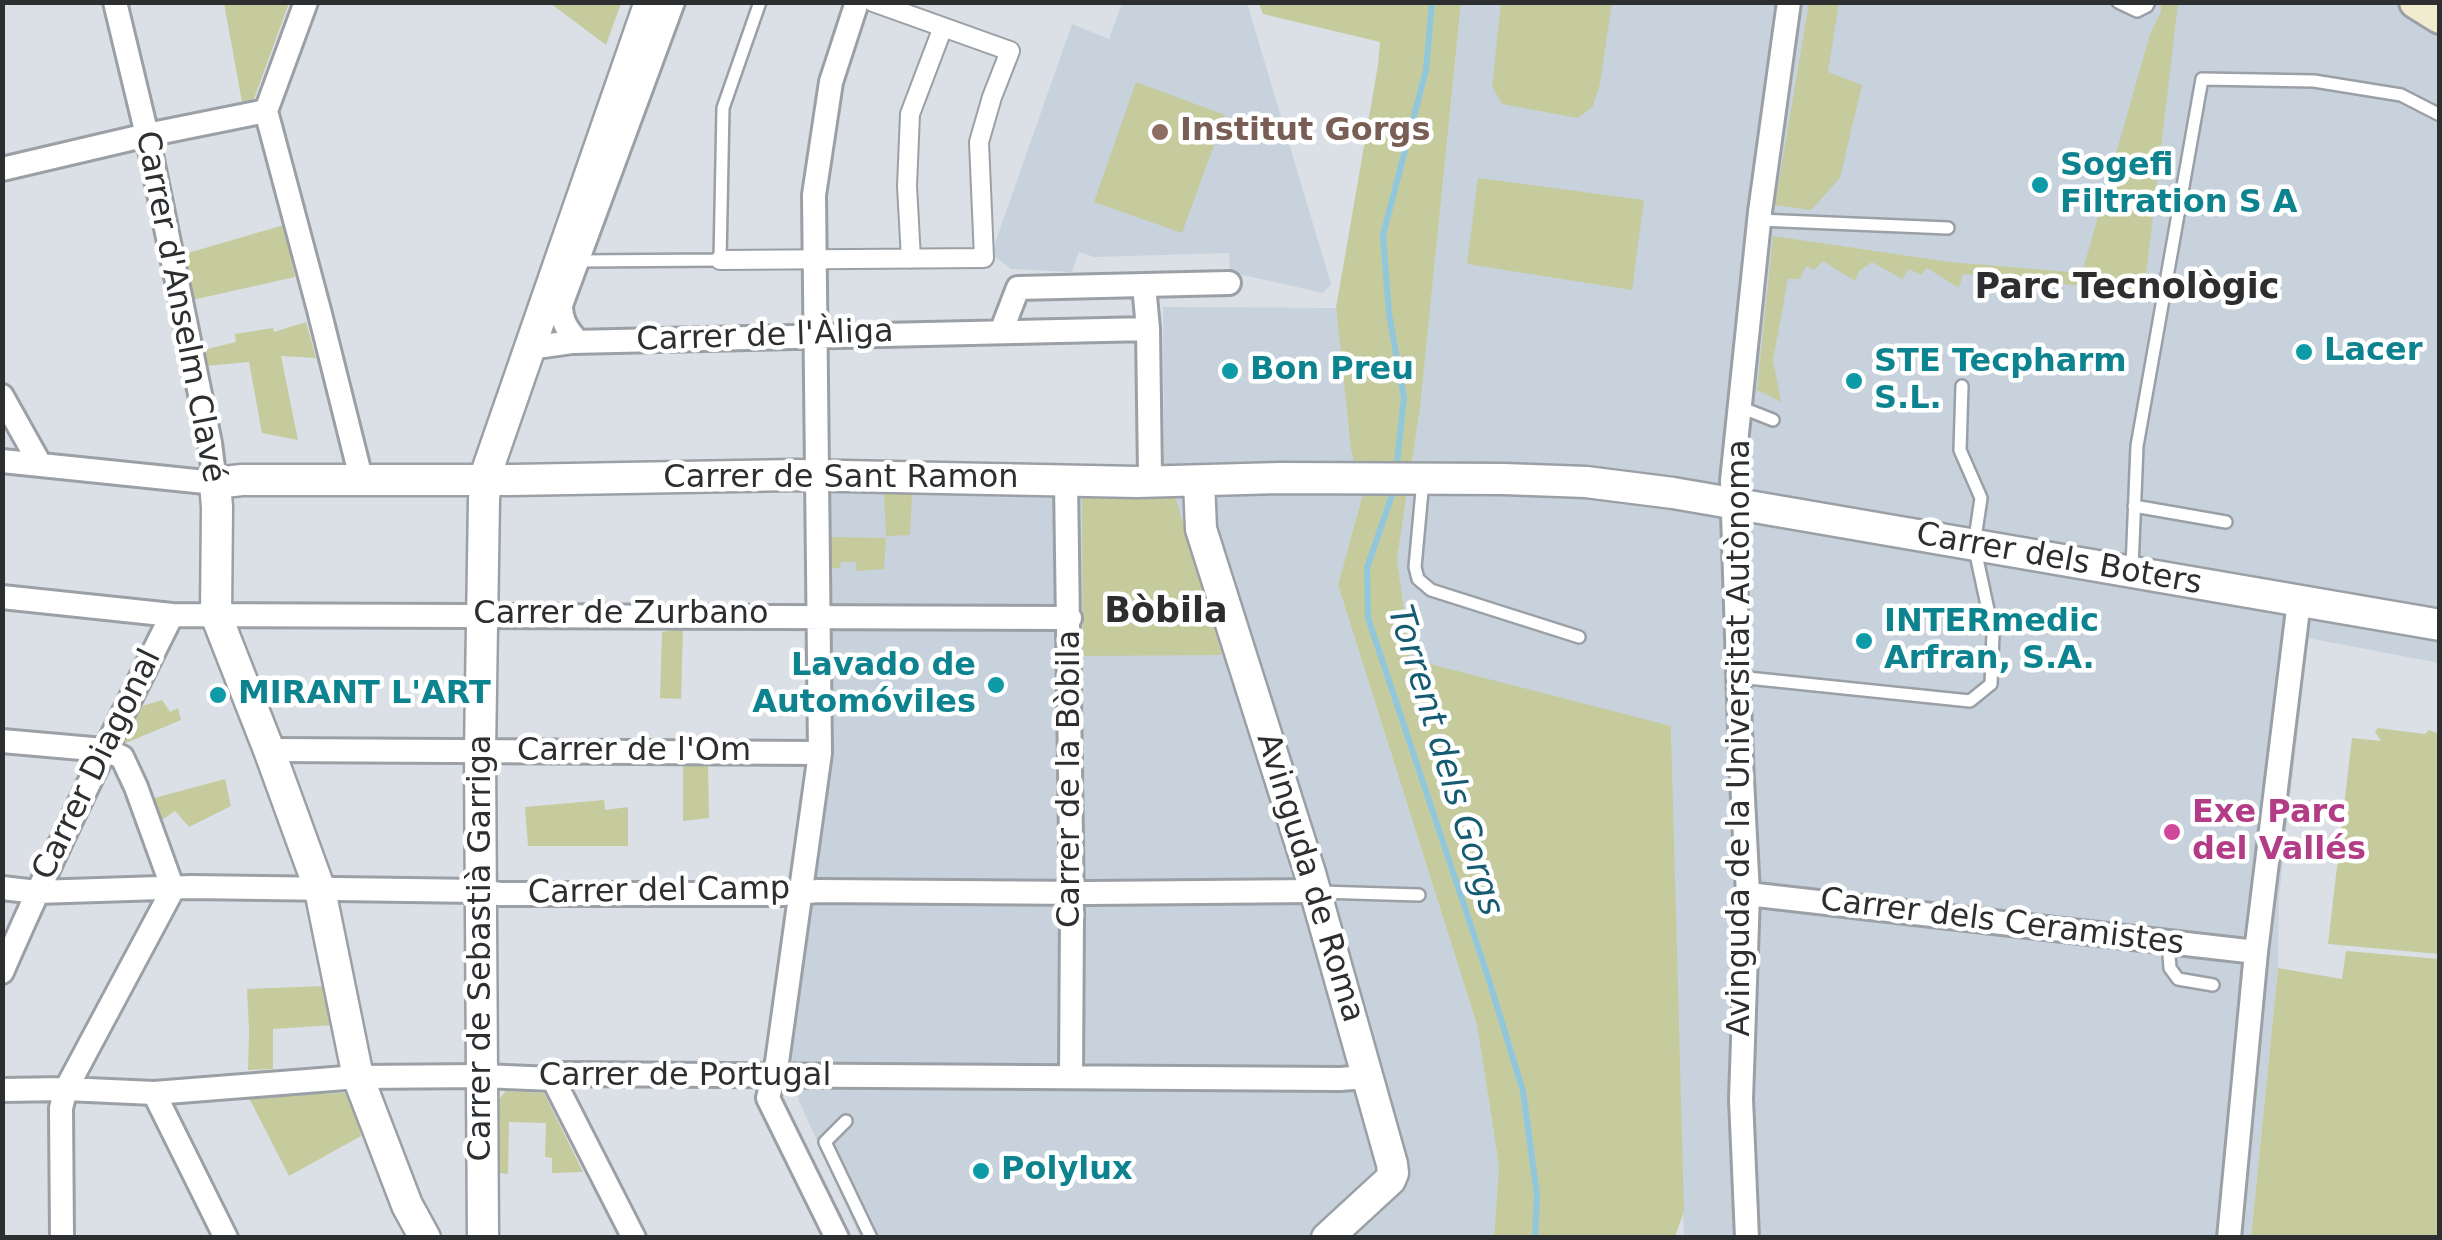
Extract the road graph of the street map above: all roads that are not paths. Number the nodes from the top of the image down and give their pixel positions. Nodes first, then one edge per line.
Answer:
1 (115, 2) edge
2 (306, 2) edge
3 (650, 2) edge
4 (673, 2) edge
5 (760, 2) edge
6 (857, 2) edge
7 (874, 2) edge
8 (1789, 2) edge
9 (2118, 2) edge
10 (2149, 2) edge
11 (2416, 2) edge
12 (2440, 17) edge
13 (943, 28) junction
14 (266, 111) junction
15 (2440, 115) edge
16 (146, 135) junction
17 (2, 169) edge
18 (1760, 220) junction
19 (1948, 228) dead end
20 (911, 259) junction
21 (720, 260) junction
22 (815, 260) junction
23 (578, 261) junction
24 (1229, 283) dead end
25 (1144, 285) junction
26 (1148, 329) junction
27 (1001, 332) junction
28 (816, 336) junction
29 (578, 342) junction
30 (529, 348) junction
31 (1962, 386) dead end
32 (2, 396) edge
33 (1740, 407) junction
34 (1773, 420) dead end
35 (2, 461) edge
36 (40, 464) junction
37 (818, 475) junction
38 (361, 478) junction
39 (486, 479) junction
40 (1415, 480) junction
41 (1066, 481) junction
42 (1155, 482) junction
43 (215, 483) junction
44 (1199, 488) junction
45 (1680, 494) joint
46 (1733, 504) junction
47 (2134, 506) junction
48 (2226, 522) dead end
49 (1974, 545) junction
50 (2132, 572) junction
51 (2, 597) edge
52 (2299, 601) junction
53 (484, 614) junction
54 (172, 615) junction
55 (216, 615) junction
56 (819, 617) junction
57 (1070, 618) junction
58 (2440, 625) edge
59 (1579, 638) dead end
60 (1738, 678) junction
61 (2, 740) edge
62 (104, 750) junction
63 (269, 750) junction
64 (480, 752) junction
65 (820, 753) junction
66 (2, 888) edge
67 (173, 889) junction
68 (320, 890) junction
69 (480, 891) junction
70 (801, 891) junction
71 (1316, 891) junction
72 (37, 892) junction
73 (1072, 893) junction
74 (1748, 894) junction
75 (1419, 896) dead end
76 (2168, 942) junction
77 (2256, 952) junction
78 (2, 972) edge
79 (2213, 986) dead end
80 (772, 1075) junction
81 (482, 1076) junction
82 (1071, 1076) junction
83 (358, 1077) junction
84 (1367, 1078) junction
85 (554, 1079) junction
86 (2, 1090) edge
87 (66, 1090) junction
88 (154, 1093) junction
89 (846, 1121) dead end
90 (62, 1238) edge
91 (226, 1238) edge
92 (424, 1238) edge
93 (483, 1238) edge
94 (634, 1238) edge
95 (837, 1238) edge
96 (871, 1238) edge
97 (1327, 1238) edge
98 (1747, 1238) edge
99 (2228, 1238) edge

1 - 16 street, Carrer d'Anselm Clavé
2 - 14 street
3 - 30 street, Carrer de Sebastià Garriga
4 - 23 street
5 - 21 lane
6 - 22 street
7 - 13 street
8 - 18 street, Avinguda de la Universitat Autònoma
9 - 10 lane
11 - 12 main road
13 - 20 street
13 - 20 street
14 - 16 street
14 - 38 street
15 - 47 lane
16 - 17 street
16 - 43 street, Carrer d'Anselm Clavé
18 - 19 lane
18 - 33 street, Avinguda de la Universitat Autònoma
20 - 22 street
21 - 22 street
21 - 23 lane
22 - 28 street
23 - 29 street
24 - 25 street
25 - 26 street
25 - 27 street
26 - 27 street, Carrer de l'Àliga
26 - 42 street
27 - 28 street, Carrer de l'Àliga
28 - 29 street, Carrer de l'Àliga
28 - 37 street
29 - 30 street, Carrer de l'Àliga
30 - 39 street, Carrer de Sebastià Garriga
31 - 49 lane
32 - 36 street
33 - 34 lane
33 - 46 street, Avinguda de la Universitat Autònoma
35 - 36 street, Carrer de Sant Ramon
36 - 43 street, Carrer de Sant Ramon
37 - 39 street, Carrer de Sant Ramon
37 - 41 street, Carrer de Sant Ramon
37 - 56 street
38 - 39 street, Carrer de Sant Ramon
38 - 43 street, Carrer de Sant Ramon
39 - 53 street, Carrer de Sebastià Garriga
40 - 44 street, Carrer de Sant Ramon
40 - 45 street, Carrer de Sant Ramon
40 - 59 lane
41 - 42 street, Carrer de Sant Ramon
41 - 57 street, Carrer de la Bòbila
42 - 44 street, Carrer de Sant Ramon
43 - 55 street, Carrer d'Anselm Clavé
44 - 71 street, Avinguda de Roma
45 - 46 street, Carrer dels Boters
46 - 49 street, Carrer dels Boters
46 - 60 street, Avinguda de la Universitat Autònoma
47 - 48 lane
47 - 50 lane
49 - 50 street, Carrer dels Boters
49 - 60 lane
50 - 52 street, Carrer dels Boters
51 - 54 street, Carrer de Zurbano
52 - 58 street, Carrer dels Boters
52 - 77 street
53 - 55 street, Carrer de Zurbano
53 - 56 street, Carrer de Zurbano
53 - 64 street, Carrer de Sebastià Garriga
54 - 55 street, Carrer de Zurbano
54 - 62 street, Carrer Diagonal
55 - 63 street
56 - 57 street, Carrer de Zurbano
56 - 65 street
57 - 73 street, Carrer de la Bòbila
60 - 74 street, Avinguda de la Universitat Autònoma
61 - 62 street
62 - 67 street
62 - 72 street, Carrer Diagonal
63 - 64 street, Carrer de l'Om
63 - 68 street
64 - 65 street, Carrer de l'Om
64 - 69 street, Carrer de Sebastià Garriga
65 - 70 street
66 - 72 street, Carrer del Camp
67 - 68 street, Carrer del Camp
67 - 72 street, Carrer del Camp
67 - 87 street
68 - 69 street, Carrer del Camp
68 - 83 street
69 - 70 street, Carrer del Camp
69 - 81 street, Carrer de Sebastià Garriga
70 - 73 street, Carrer del Camp
70 - 80 street
71 - 73 street, Carrer del Camp
71 - 75 lane
71 - 84 street, Avinguda de Roma
72 - 78 street, Carrer Diagonal
73 - 82 street, Carrer de la Bòbila
74 - 76 street, Carrer dels Ceramistes
74 - 98 street, Avinguda de la Universitat Autònoma
76 - 77 street, Carrer dels Ceramistes
76 - 79 lane
77 - 99 street
80 - 82 street, Carrer de Portugal
80 - 85 street, Carrer de Portugal
80 - 95 street
81 - 83 street, Carrer de Portugal
81 - 85 street, Carrer de Portugal
81 - 93 street, Carrer de Sebastià Garriga
82 - 84 street, Carrer de Portugal
83 - 88 street, Carrer de Portugal
83 - 92 street
84 - 97 street, Avinguda de Roma
85 - 94 street
86 - 87 street, Carrer de Portugal
87 - 88 street, Carrer de Portugal
87 - 90 street
88 - 91 street
89 - 96 lane

